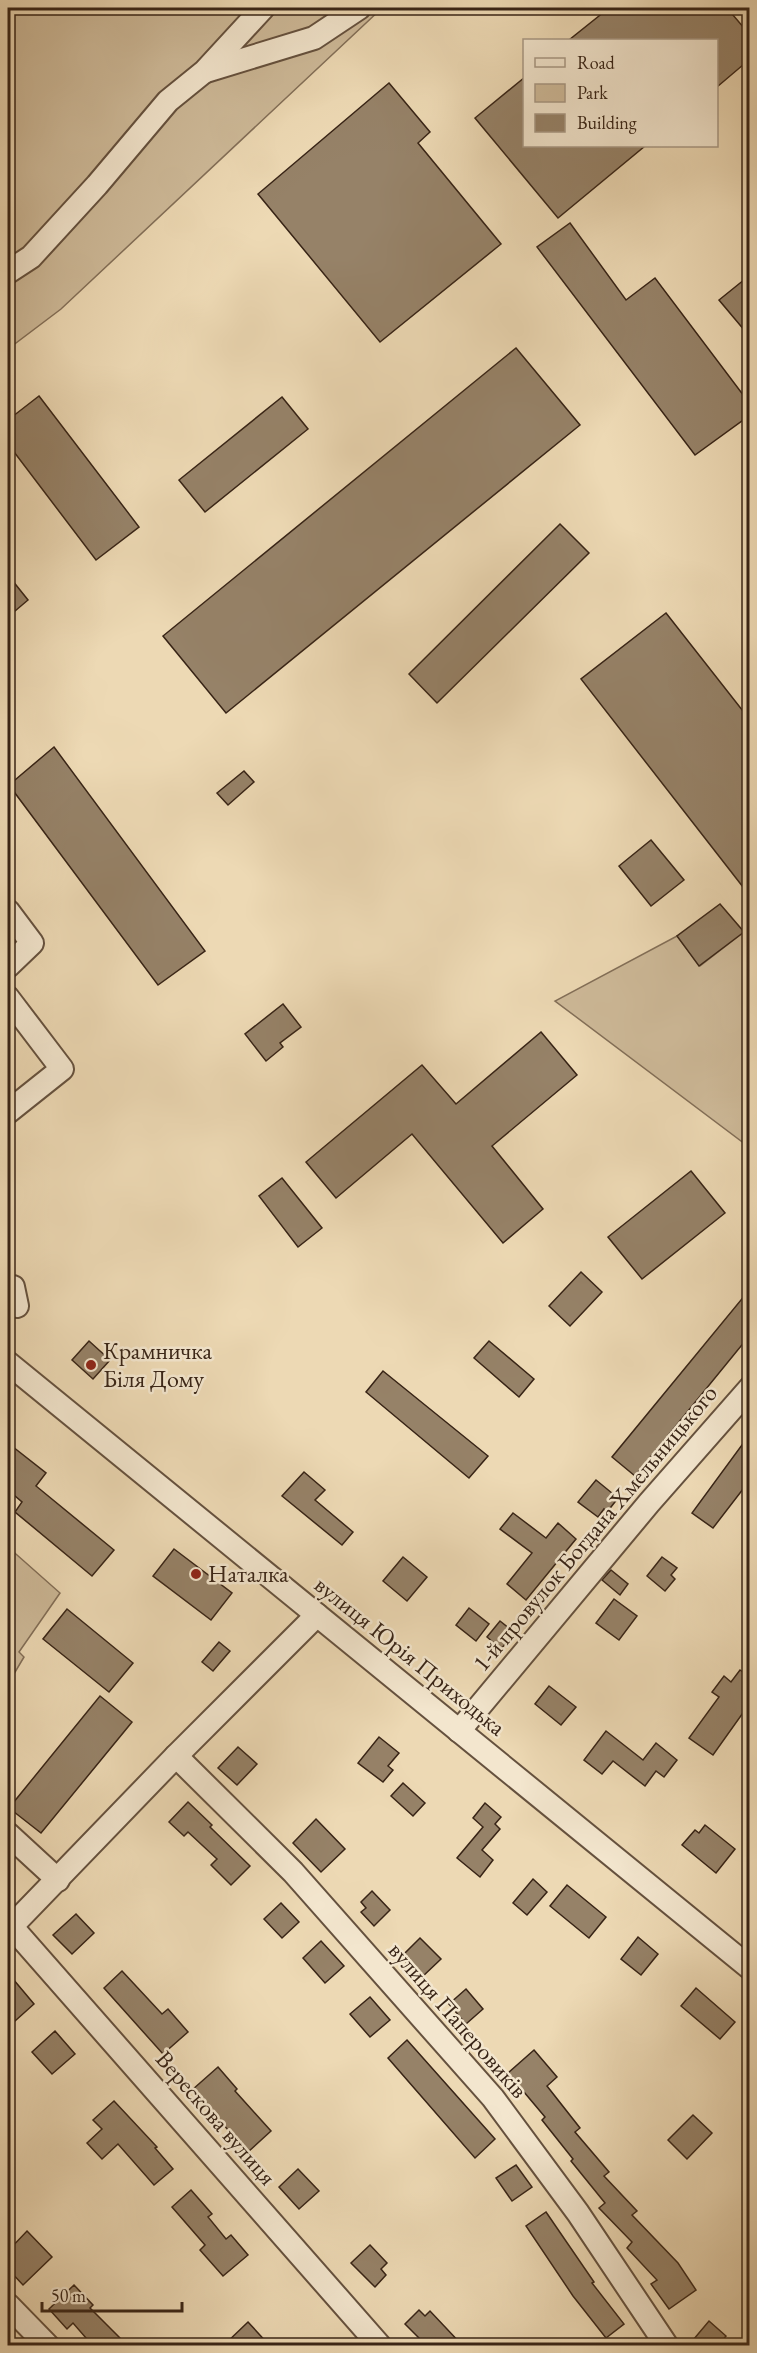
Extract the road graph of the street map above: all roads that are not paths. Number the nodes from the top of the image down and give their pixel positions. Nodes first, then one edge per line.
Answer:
1 (263, 8) edge
2 (359, 8) edge
3 (205, 71) junction
4 (8, 272) edge
5 (8, 910) edge
6 (8, 966) edge
7 (8, 998) edge
8 (8, 1112) edge
9 (8, 1363) edge
10 (750, 1388) edge
11 (317, 1616) junction
12 (459, 1731) junction
13 (176, 1756) junction
14 (8, 1834) edge
15 (57, 1880) junction
16 (9, 1928) edge
17 (750, 1968) edge
18 (8, 2305) edge
19 (48, 2346) edge
20 (380, 2346) edge
21 (667, 2346) edge

1 - 3 street
2 - 3 street
3 - 4 street
5 - 6 street
7 - 8 street
9 - 11 street, вулиця Юрія Приходька
10 - 12 street, 1-й провулок Богдана Хмельницького
11 - 12 street, вулиця Юрія Приходька
11 - 13 street
12 - 17 street, вулиця Юрія Приходька
13 - 15 street
13 - 21 street, вулиця Паперовиків
14 - 15 street
15 - 16 street
16 - 20 street, Верескова вулиця
18 - 19 street

